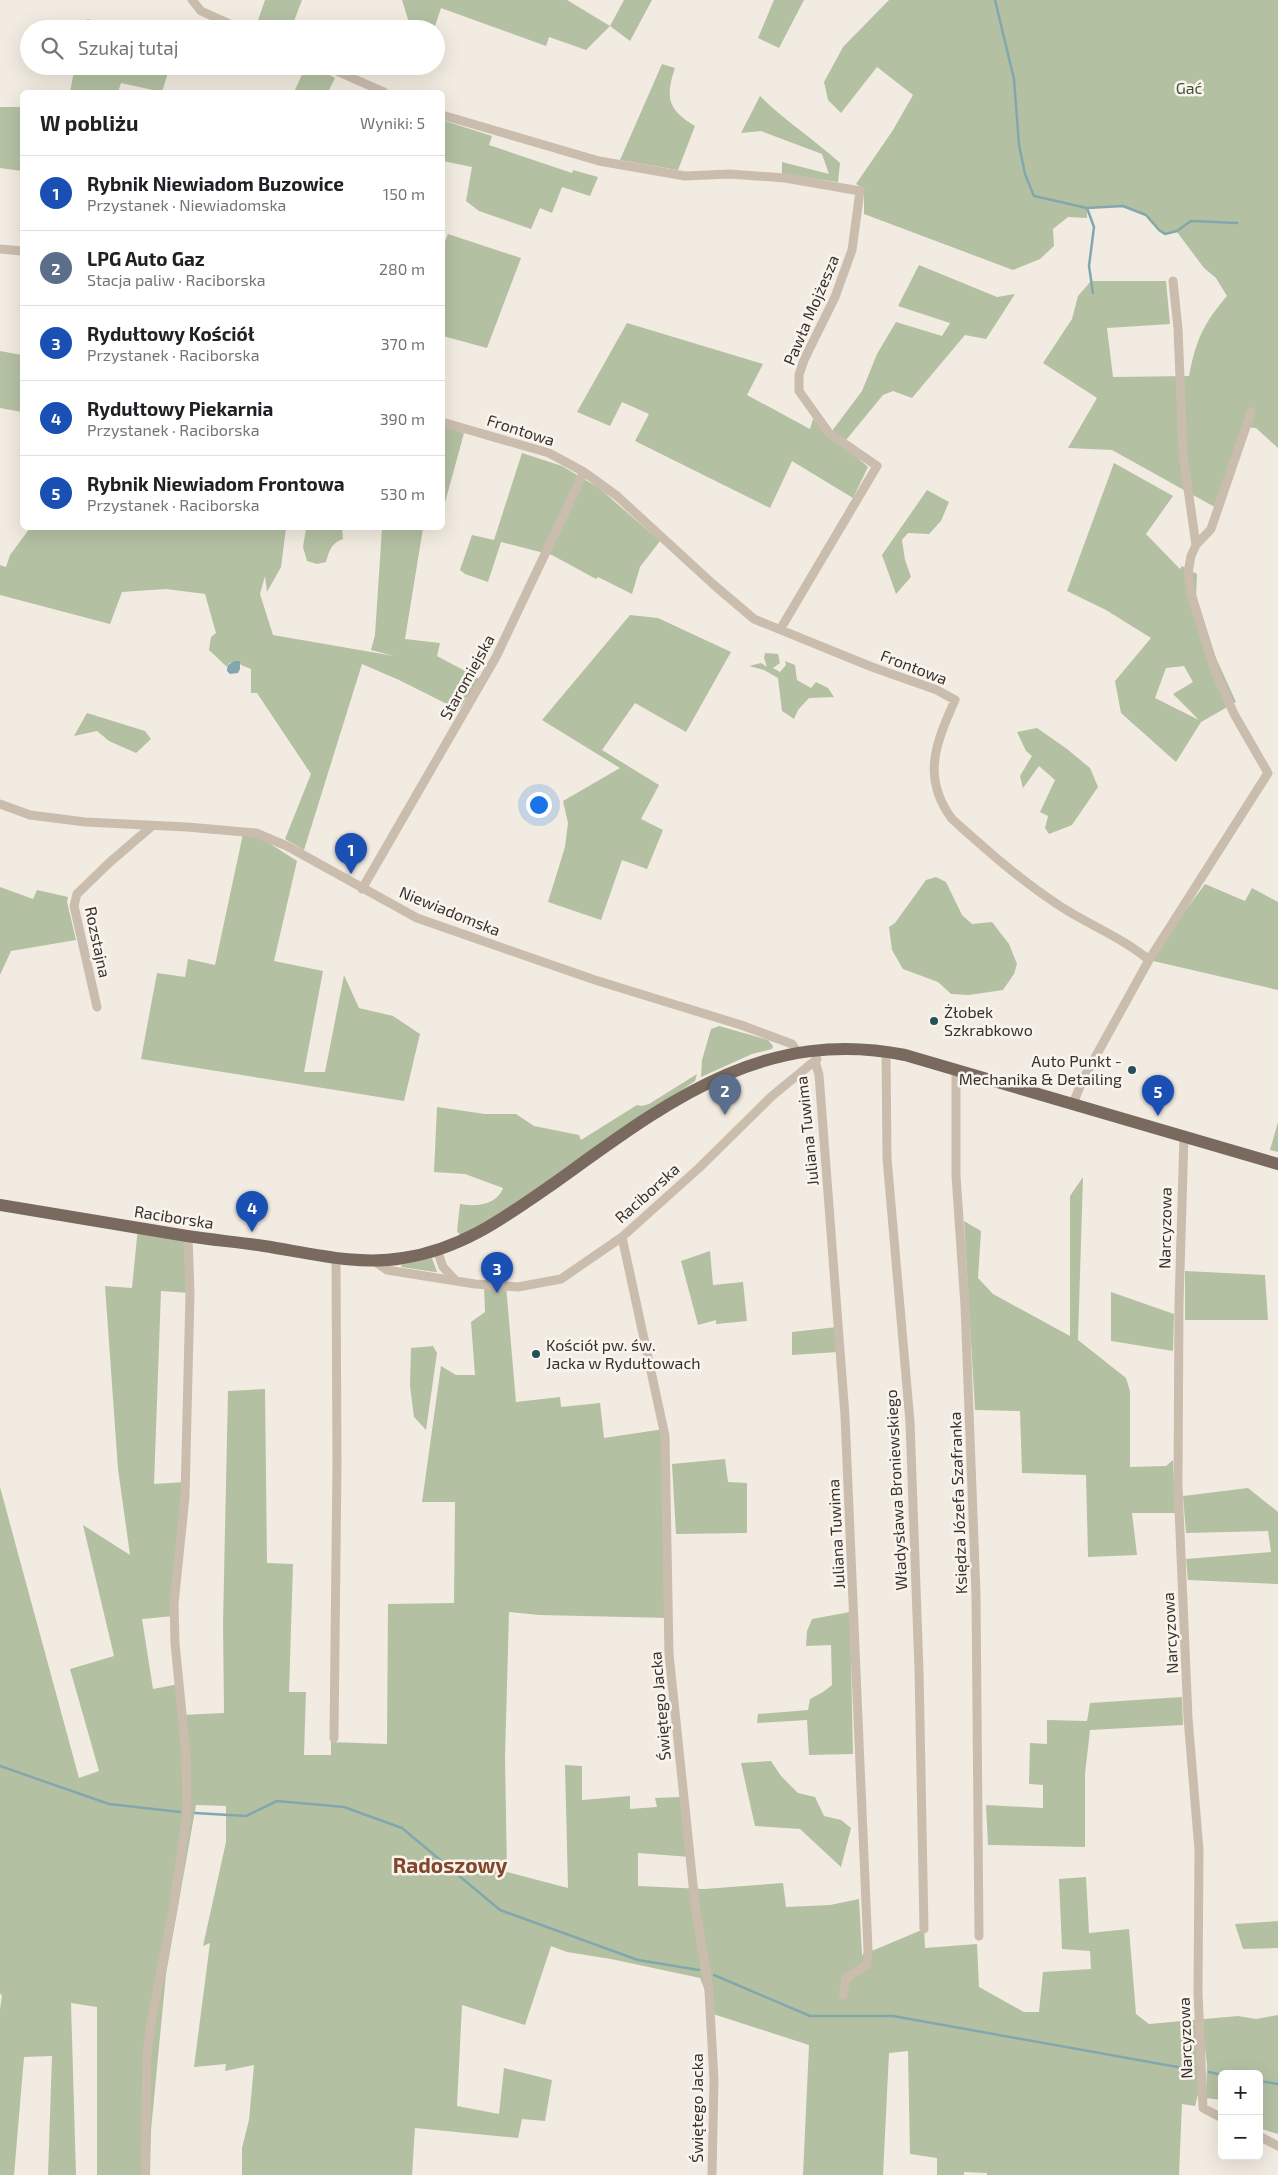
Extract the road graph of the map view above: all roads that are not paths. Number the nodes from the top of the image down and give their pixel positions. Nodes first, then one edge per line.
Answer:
1 (192, 0) edge
2 (220, 20) edge
3 (345, 75) edge
4 (379, 90) edge
5 (445, 116) edge
6 (0, 249) edge
7 (20, 252) edge
8 (1173, 281) dead end
9 (1251, 412) dead end
10 (445, 423) edge
11 (584, 472) junction
12 (1196, 545) junction
13 (781, 628) junction
14 (0, 804) edge
15 (152, 826) junction
16 (362, 889) junction
17 (1149, 960) junction
18 (97, 1007) dead end
19 (825, 1049) junction
20 (886, 1051) junction
21 (798, 1053) junction
22 (814, 1061) junction
23 (956, 1069) junction
24 (1074, 1099) junction
25 (1184, 1136) junction
26 (1278, 1164) edge
27 (0, 1205) edge
28 (188, 1236) junction
29 (622, 1237) junction
30 (437, 1250) junction
31 (336, 1257) junction
32 (374, 1260) junction
33 (455, 1280) junction
34 (334, 1738) dead end
35 (924, 1929) dead end
36 (979, 1936) dead end
37 (843, 1995) dead end
38 (1218, 2116) edge
39 (1263, 2138) edge
40 (1278, 2146) edge
41 (145, 2175) edge
42 (712, 2175) edge

1 - 2 street
3 - 4 street
5 - 13 street, Pawła Mojżesza
6 - 7 street
8 - 12 street
9 - 12 street
10 - 11 street, Frontowa
11 - 13 street, Frontowa
11 - 16 street, Staromiejska
12 - 17 street
13 - 17 street, Frontowa
14 - 15 street, Niewiadomska
15 - 16 street, Niewiadomska
15 - 18 street, Rozstajna
16 - 21 street, Niewiadomska
17 - 24 street
19 - 20 main road, Raciborska
19 - 21 main road, Raciborska
19 - 22 street, Raciborska
20 - 23 main road, Raciborska
20 - 35 street, Władysława Broniewskiego
21 - 30 main road, Raciborska
22 - 29 street, Raciborska
22 - 37 street, Juliana Tuwima
23 - 24 main road, Raciborska
23 - 36 street, Księdza Józefa Szafranka
24 - 25 main road, Raciborska
25 - 26 main road, Raciborska
25 - 38 street, Narcyzowa
27 - 28 main road, Raciborska
28 - 31 main road, Raciborska
28 - 41 street
29 - 33 street, Raciborska
29 - 42 street, Świętego Jacka
30 - 32 main road, Raciborska
30 - 33 street
31 - 32 main road, Raciborska
31 - 34 street
32 - 33 street, Raciborska
39 - 40 street

